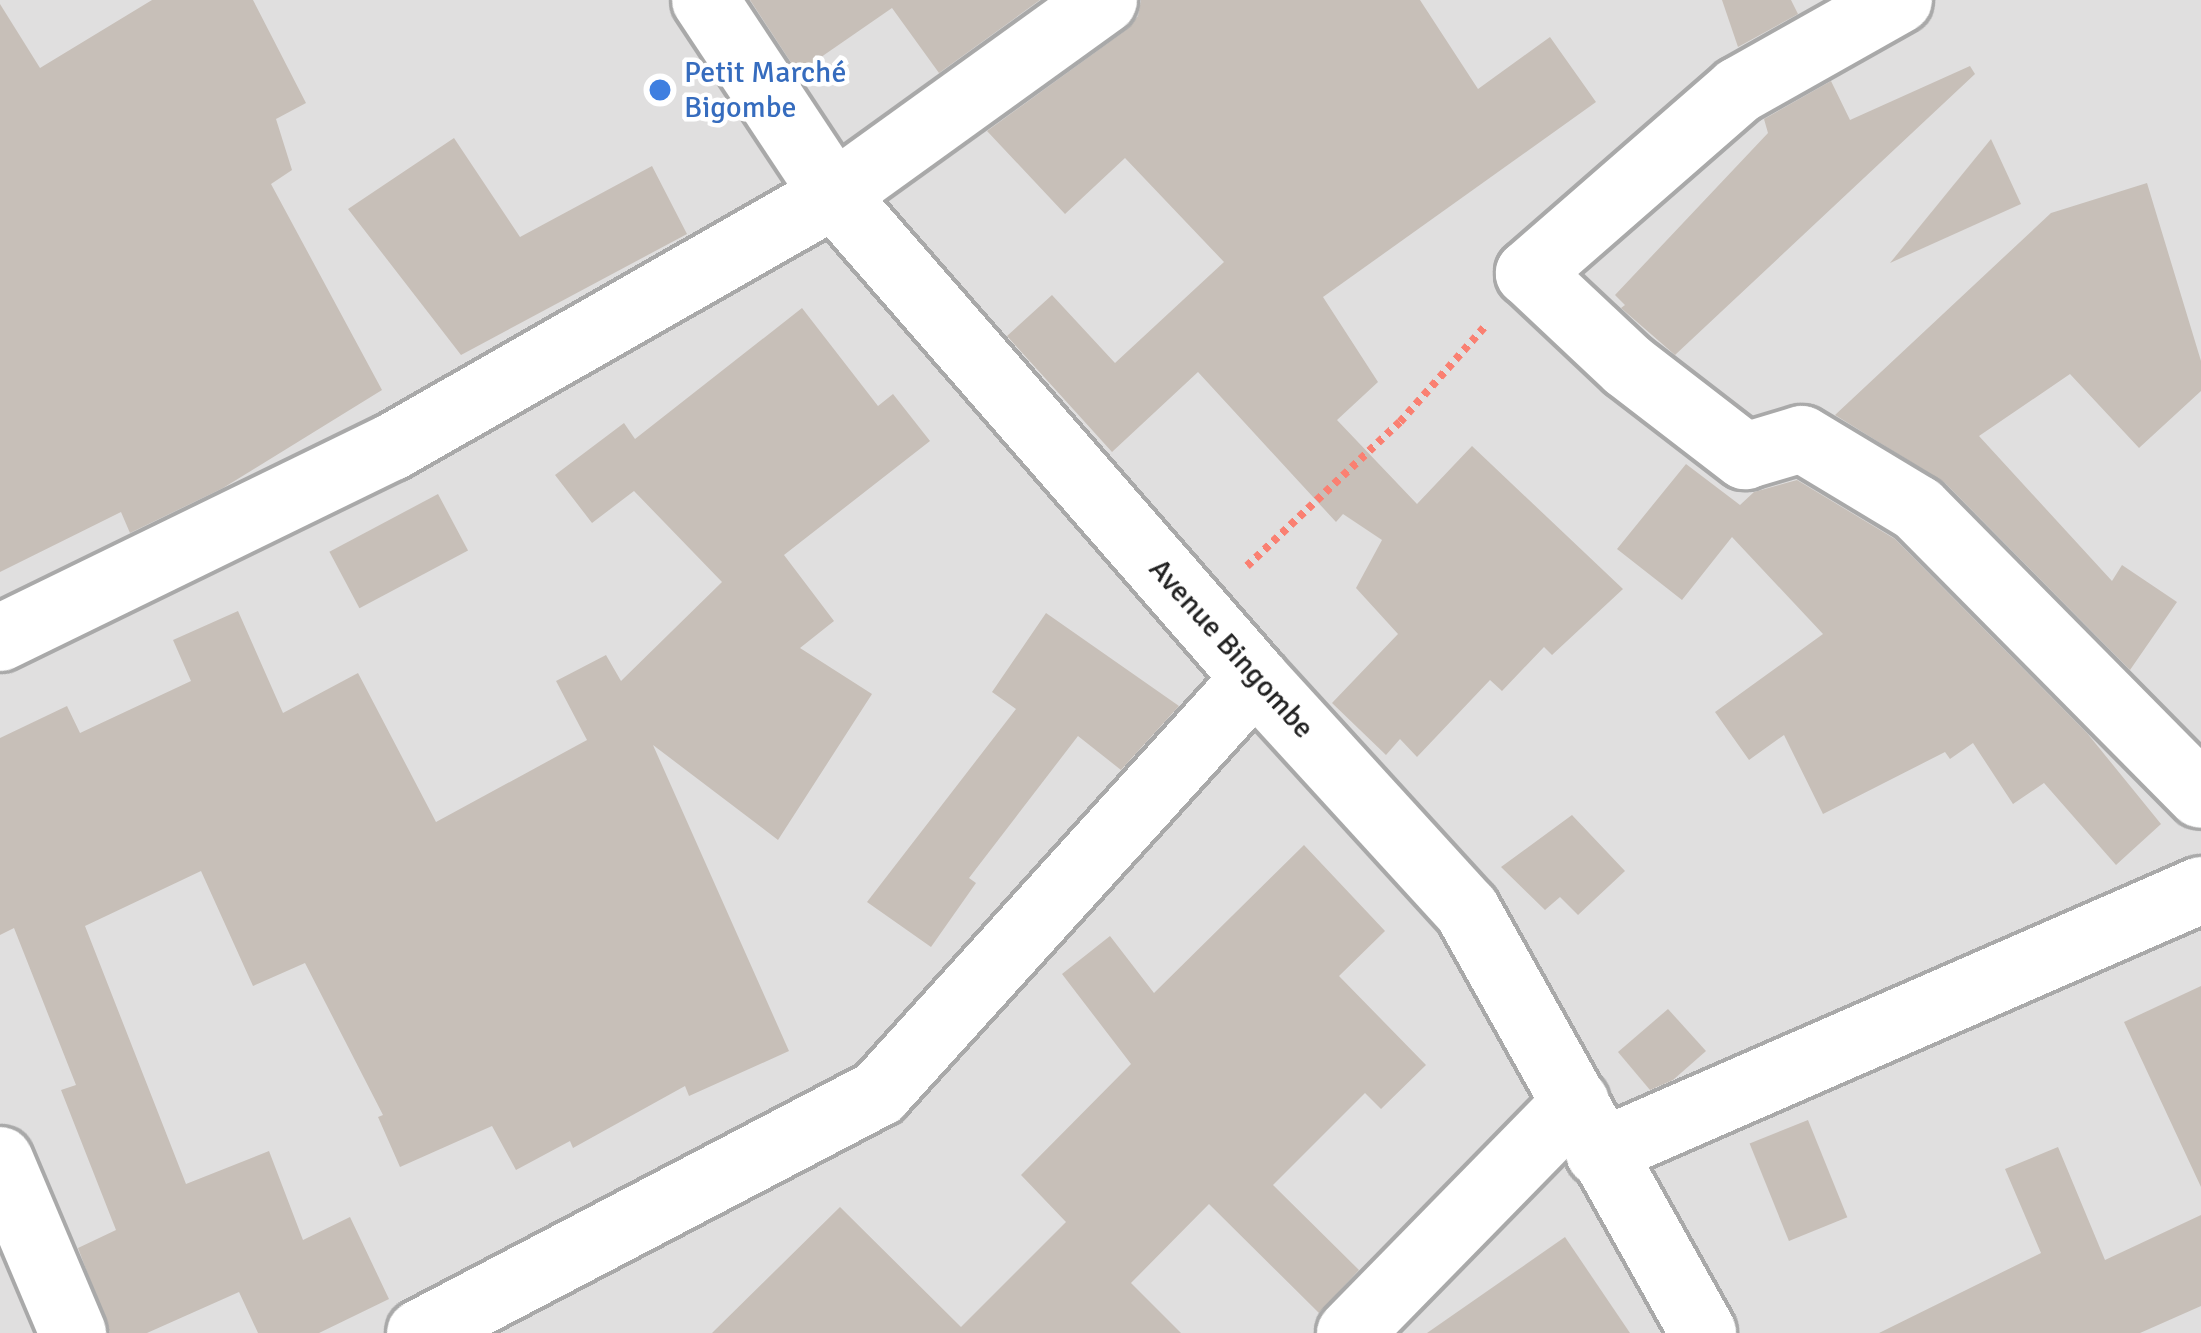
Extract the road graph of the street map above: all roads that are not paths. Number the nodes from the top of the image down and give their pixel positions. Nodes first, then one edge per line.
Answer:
1 (705, 0) edge
2 (1104, 0) edge
3 (1899, 0) edge
4 (834, 195) junction
5 (0, 638) edge
6 (1255, 678) junction
7 (2201, 795) edge
8 (2201, 890) edge
9 (1588, 1128) junction
10 (0, 1160) edge
11 (73, 1333) edge
12 (420, 1333) edge
13 (1351, 1333) edge
14 (1703, 1333) edge

1 - 4 street, Avenue Bingombe
2 - 4 street
3 - 7 street
4 - 5 street
4 - 6 street, Avenue Bingombe
6 - 9 street, Avenue Bingombe
6 - 12 street
8 - 9 street
9 - 13 street
9 - 14 street, Avenue Bingombe
10 - 11 street

